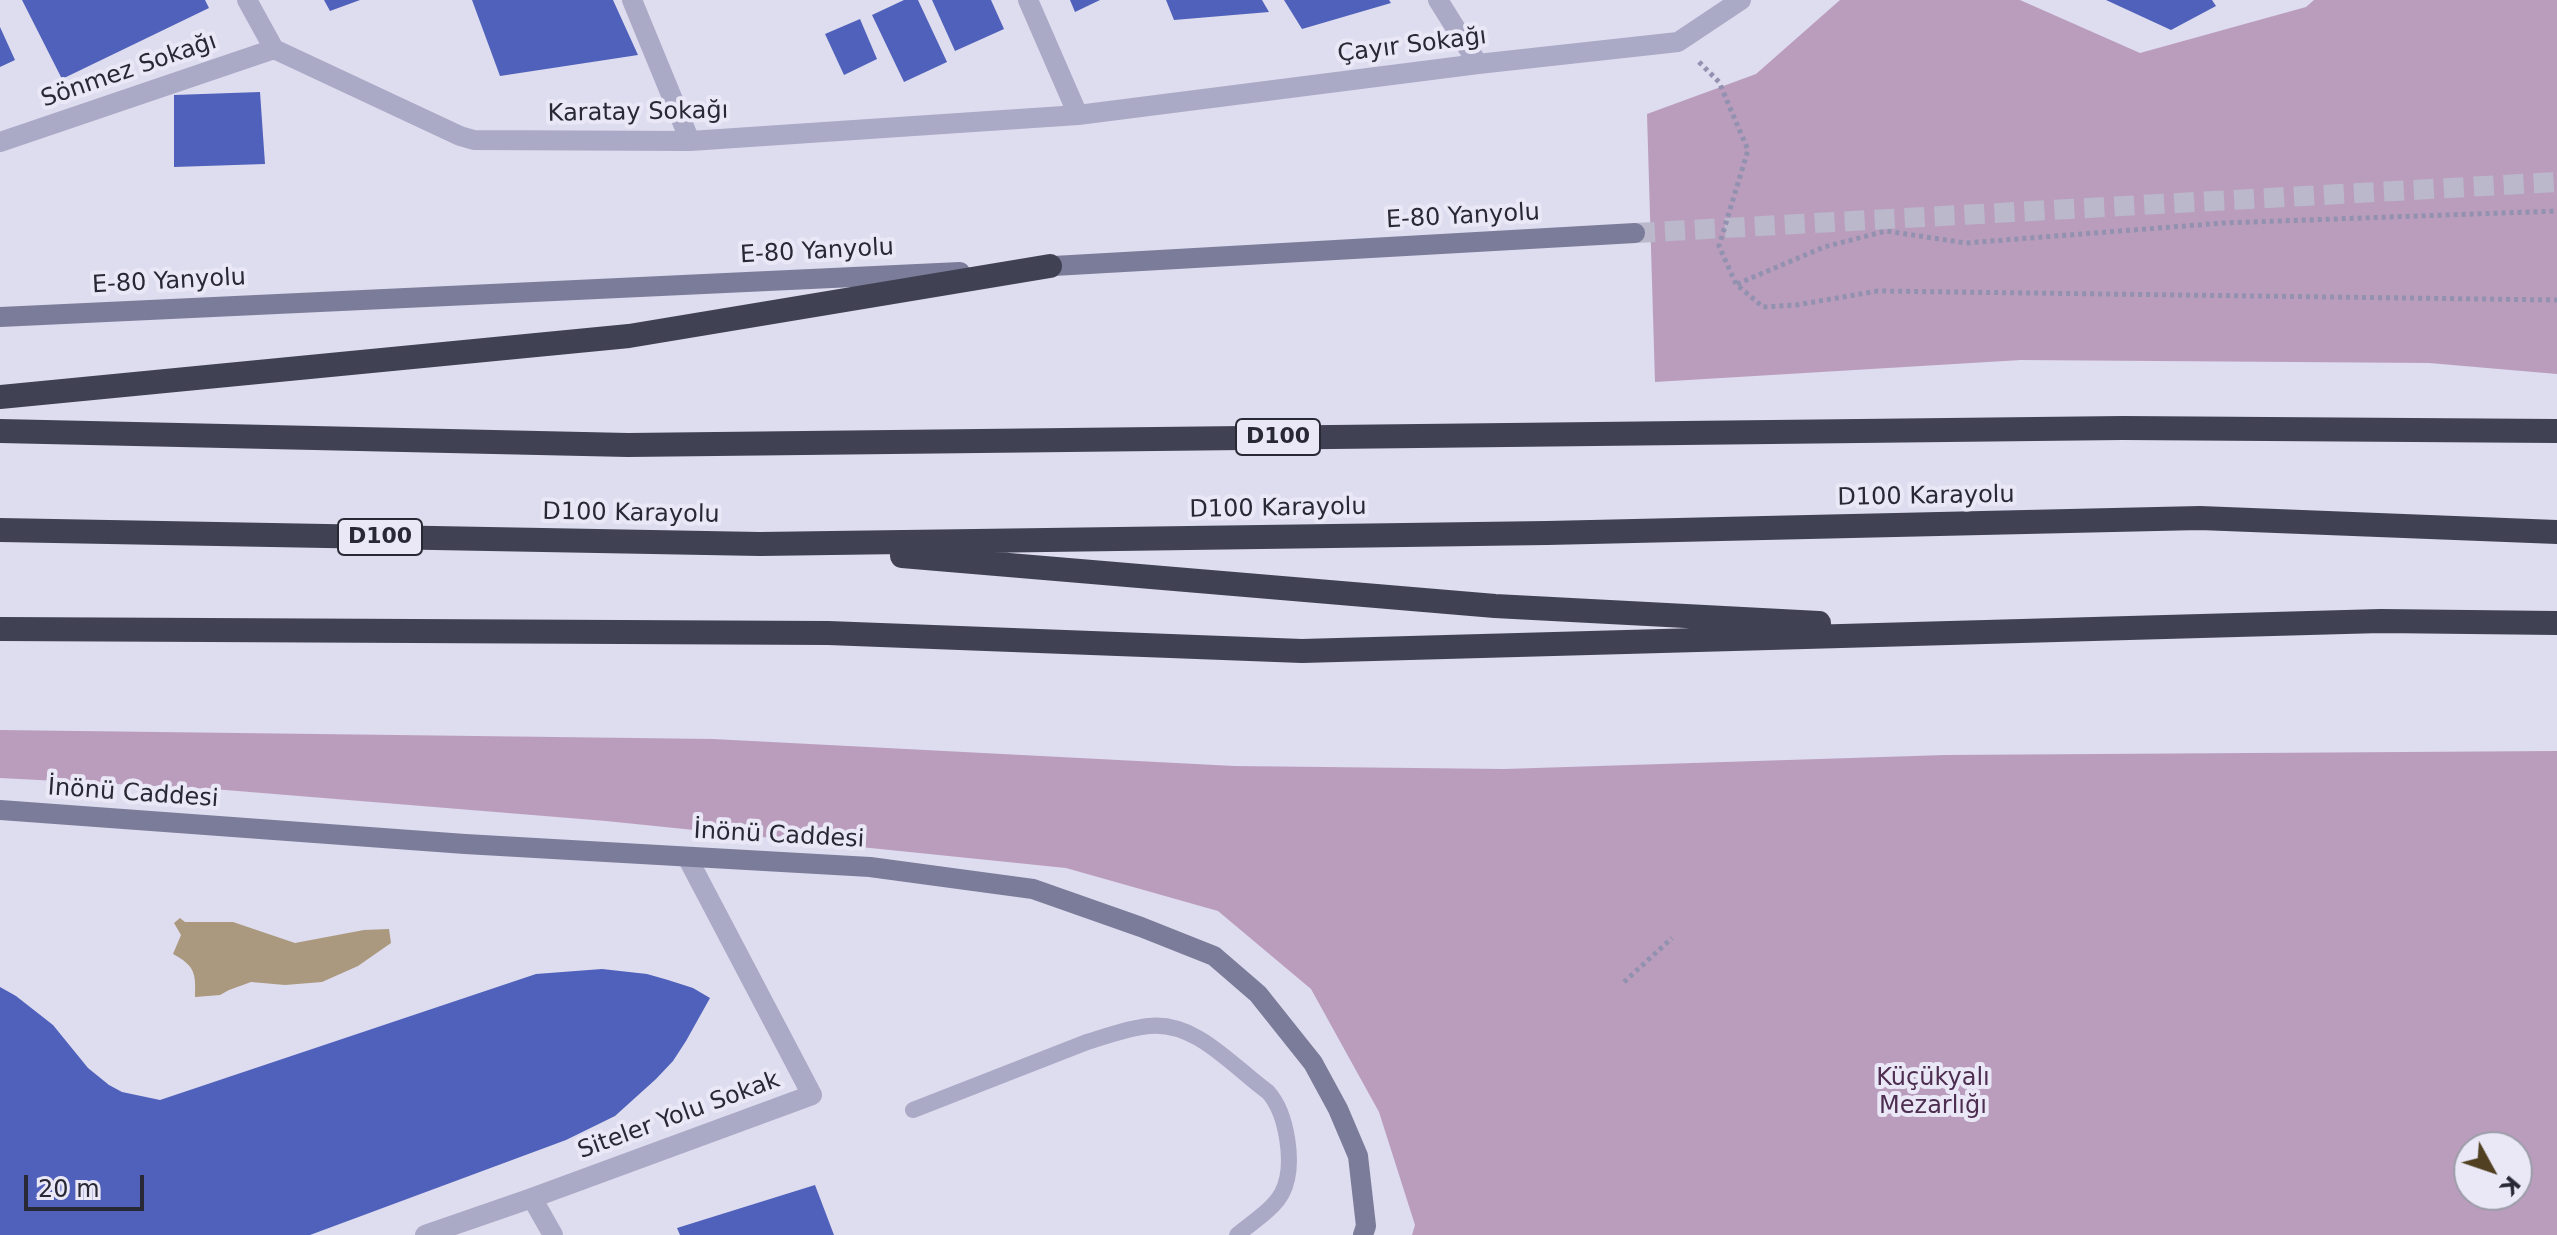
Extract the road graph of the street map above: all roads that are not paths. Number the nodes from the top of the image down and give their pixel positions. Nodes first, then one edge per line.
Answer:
1 (247, 0) edge
2 (632, 0) edge
3 (1028, 0) edge
4 (1438, 0) edge
5 (1741, 0) edge
6 (274, 49) junction
7 (1478, 64) junction
8 (1078, 115) junction
9 (690, 141) junction
10 (0, 142) edge
11 (1635, 233) tunnel mouth
12 (1050, 266) junction
13 (0, 317) edge
14 (0, 397) edge
15 (0, 431) edge
16 (2557, 431) edge
17 (0, 530) edge
18 (2557, 532) edge
19 (760, 544) junction
20 (2557, 623) edge
21 (0, 629) edge
22 (1986, 632) junction
23 (0, 810) edge
24 (687, 857) junction
25 (913, 1110) dead end
26 (532, 1198) junction
27 (425, 1235) edge
28 (553, 1235) edge
29 (1237, 1235) edge
30 (1363, 1235) edge

1 - 6 street
2 - 9 street
3 - 8 street
4 - 7 street
5 - 7 street, Çayır Sokağı
6 - 9 street, Karatay Sokağı
6 - 10 street, Sönmez Sokağı
7 - 8 street, Çayır Sokağı
8 - 9 street, Karatay Sokağı
11 - 12 main road, E-80 Yanyolu
12 - 13 main road, E-80 Yanyolu
12 - 14 highway
15 - 16 highway, D100
17 - 19 highway, D100 Karayolu / D100
18 - 19 highway, D100 Karayolu / D100
19 - 22 highway
20 - 22 highway
21 - 22 highway
23 - 24 main road, İnönü Caddesi
24 - 26 street, Siteler Yolu Sokak
24 - 30 main road, İnönü Caddesi
25 - 29 lane
26 - 27 street
26 - 28 street

